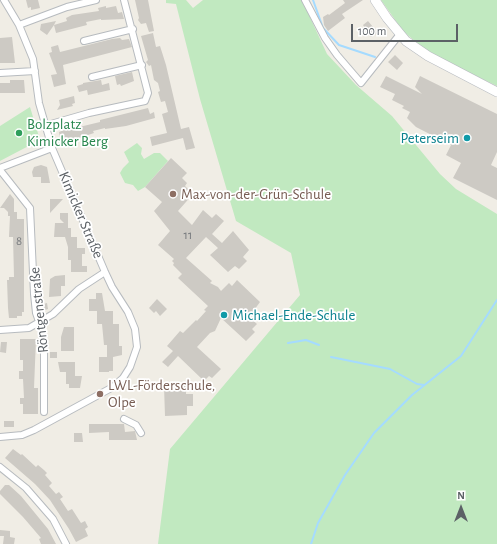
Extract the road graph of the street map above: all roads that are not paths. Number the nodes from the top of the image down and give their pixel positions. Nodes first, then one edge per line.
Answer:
1 (4, 0) edge
2 (96, 0) edge
3 (124, 0) edge
4 (305, 0) edge
5 (376, 0) edge
6 (19, 25) junction
7 (133, 29) junction
8 (400, 34) junction
9 (84, 41) dead end
10 (142, 65) junction
11 (35, 71) junction
12 (0, 73) edge
13 (92, 77) dead end
14 (497, 92) edge
15 (44, 126) junction
16 (52, 148) junction
17 (0, 169) edge
18 (105, 272) junction
19 (40, 322) junction
20 (0, 330) edge
21 (44, 412) dead end
22 (124, 419) dead end
23 (141, 433) dead end
24 (0, 437) edge
25 (2, 469) edge
26 (0, 477) edge
27 (66, 544) edge

1 - 6 street, Kimicker Straße
2 - 6 street
3 - 7 street
4 - 8 street
5 - 8 street
6 - 11 street, Kimicker Straße
7 - 9 street
7 - 10 street
8 - 14 street
10 - 13 street
10 - 15 street
11 - 12 street
11 - 15 street, Kimicker Straße
15 - 16 street, Kimicker Straße
16 - 17 street
16 - 18 street, Kimicker Straße
17 - 19 street, Röntgenstraße
18 - 19 street
18 - 24 street, Kimicker Straße
19 - 20 street
19 - 21 street, Röntgenstraße
22 - 23 street
25 - 26 street
25 - 27 street

